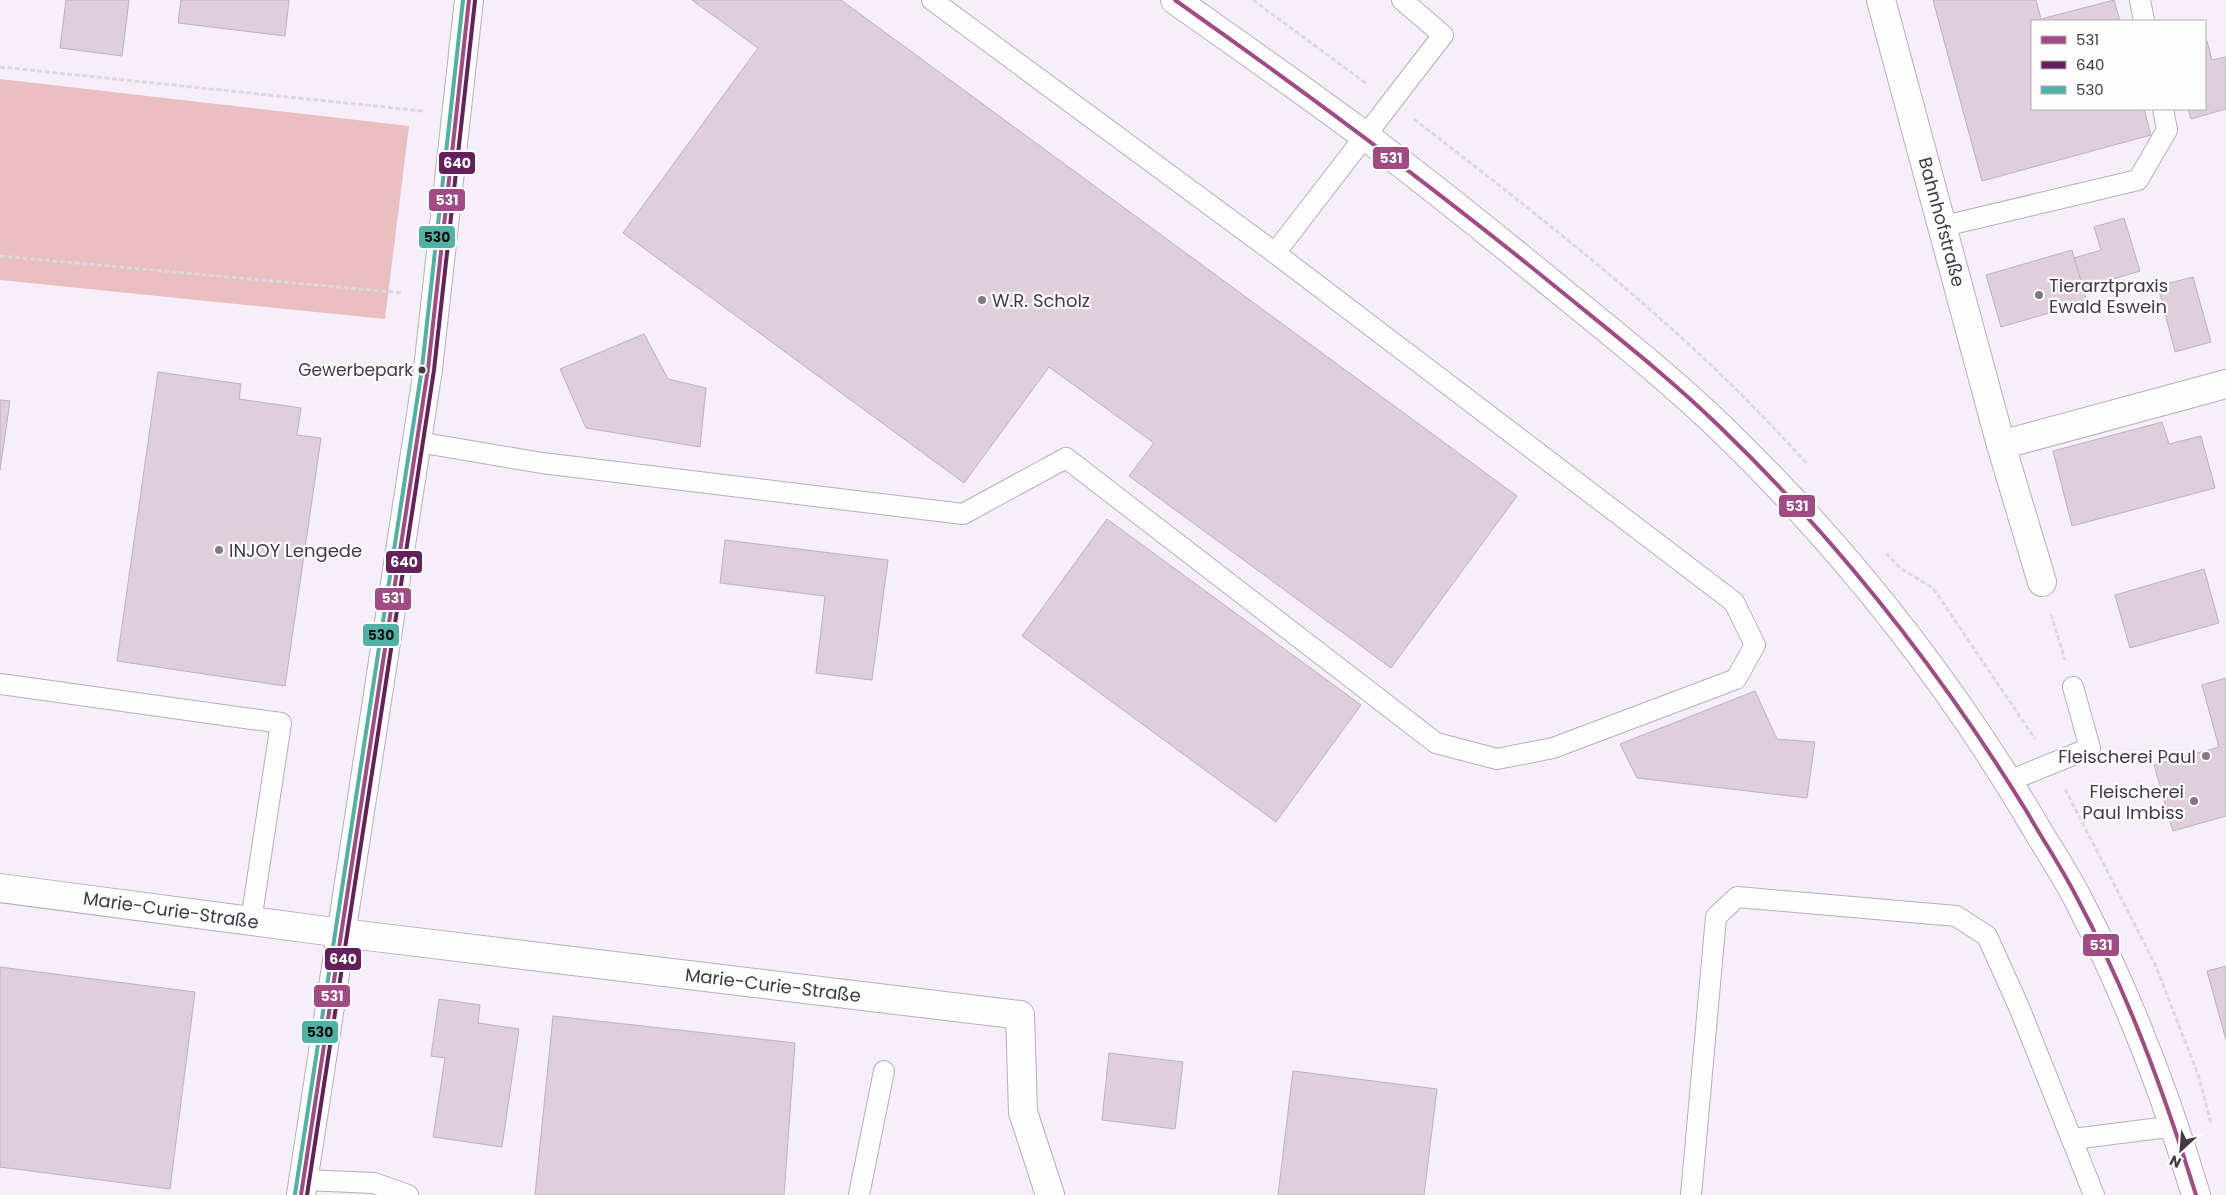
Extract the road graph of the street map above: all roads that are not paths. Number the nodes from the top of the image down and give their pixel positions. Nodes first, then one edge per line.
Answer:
1 (469, 0) edge
2 (932, 0) edge
3 (1175, 0) edge
4 (1402, 0) edge
5 (1881, 0) edge
6 (2140, 0) edge
7 (2144, 20) edge
8 (2162, 110) edge
9 (1365, 136) junction
10 (1944, 226) junction
11 (1275, 253) junction
12 (2226, 384) edge
13 (418, 442) junction
14 (2002, 445) junction
15 (2042, 582) road end
16 (0, 684) edge
17 (2073, 688) road end
18 (2009, 781) junction
19 (0, 888) edge
20 (251, 921) junction
21 (342, 933) junction
22 (884, 1071) dead end
23 (2176, 1126) junction
24 (2073, 1139) junction
25 (303, 1188) edge
26 (408, 1195) edge
27 (859, 1195) edge
28 (1050, 1195) edge
29 (1691, 1195) edge
30 (2094, 1195) edge
31 (2196, 1195) edge

1 - 13 street
2 - 11 lane
3 - 9 street
4 - 9 lane
5 - 10 street, Bahnhofstraße
6 - 7 lane
8 - 10 lane
9 - 11 lane
9 - 18 street
10 - 14 street, Bahnhofstraße
11 - 13 lane
12 - 14 street
13 - 21 street
14 - 15 street, Bahnhofstraße
16 - 20 lane
17 - 18 lane
18 - 23 street
19 - 20 street, Marie-Curie-Straße
20 - 21 street, Marie-Curie-Straße
21 - 25 street
21 - 28 street, Marie-Curie-Straße
22 - 27 lane
23 - 24 lane
23 - 31 street
24 - 29 lane
24 - 30 lane
25 - 26 lane

